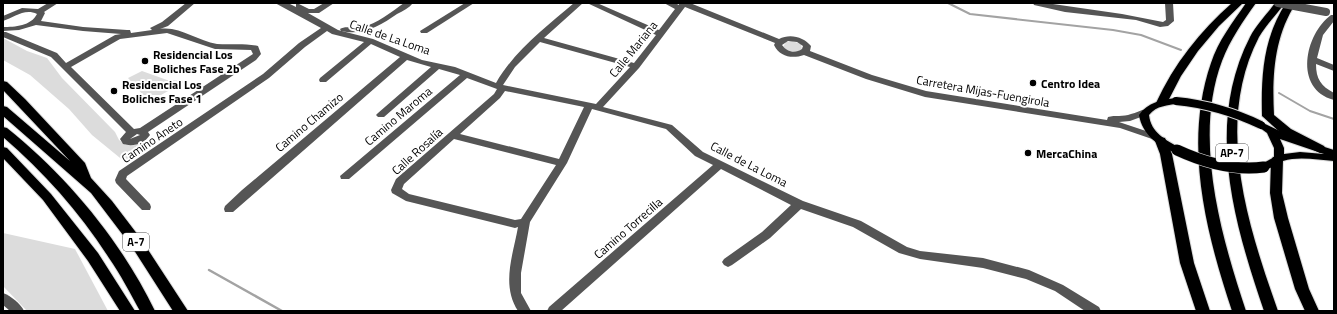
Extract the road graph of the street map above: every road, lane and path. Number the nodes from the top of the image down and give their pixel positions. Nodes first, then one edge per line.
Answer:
1 (44, 3) edge
2 (54, 3) edge
3 (191, 3) edge
4 (279, 3) edge
5 (294, 3) edge
6 (330, 3) edge
7 (410, 3) edge
8 (470, 3) edge
9 (579, 3) edge
10 (591, 3) edge
11 (668, 3) edge
12 (1036, 3) edge
13 (1169, 3) edge
14 (1238, 3) edge
15 (1251, 3) edge
16 (1279, 3) edge
17 (1291, 3) edge
18 (682, 5) edge
19 (35, 11) junction
20 (316, 11) junction
21 (1334, 15) edge
22 (3, 19) edge
23 (33, 22) junction
24 (326, 28) junction
25 (4, 31) edge
26 (424, 31) dead end
27 (661, 34) junction
28 (540, 38) junction
29 (370, 41) junction
30 (780, 42) junction
31 (805, 52) junction
32 (406, 56) junction
33 (1312, 59) junction
34 (437, 66) junction
35 (636, 66) junction
36 (65, 67) junction
37 (1334, 68) edge
38 (466, 75) junction
39 (323, 80) dead end
40 (3, 84) edge
41 (500, 87) junction
42 (1334, 97) edge
43 (1162, 102) junction
44 (594, 106) junction
45 (3, 110) edge
46 (1146, 112) junction
47 (381, 115) dead end
48 (1092, 120) junction
49 (1268, 126) junction
50 (3, 131) edge
51 (453, 136) junction
52 (1158, 139) junction
53 (1320, 149) junction
54 (3, 151) edge
55 (1334, 153) edge
56 (1334, 158) edge
57 (1278, 159) junction
58 (562, 164) junction
59 (720, 165) junction
60 (346, 176) dead end
61 (85, 178) junction
62 (799, 204) junction
63 (146, 207) dead end
64 (229, 209) dead end
65 (525, 222) junction
66 (728, 262) dead end
67 (117, 296) junction
68 (3, 298) edge
69 (18, 311) edge
70 (124, 311) edge
71 (128, 311) edge
72 (148, 311) edge
73 (181, 311) edge
74 (525, 311) edge
75 (553, 311) edge
76 (1095, 311) edge
77 (1202, 311) edge
78 (1239, 311) edge
79 (1271, 311) edge
80 (1312, 311) edge

1 - 19 street
2 - 19 street
3 - 23 street
4 - 24 street, Calle de La Loma
5 - 20 street
6 - 20 street
7 - 20 street
8 - 26 street
9 - 28 street, Calle Rosalía
10 - 27 street
11 - 18 street
12 - 13 street
14 - 43 highway
15 - 78 highway, AP-7
16 - 21 street, bridge
16 - 79 highway, AP-7
17 - 49 highway
18 - 27 street, Calle Mariana
18 - 30 street
19 - 22 street
19 - 23 street
21 - 33 street
23 - 25 street
24 - 29 street, Calle de La Loma
24 - 63 street, Camino Aneto
25 - 36 street
27 - 35 street, Calle Mariana
28 - 35 street
28 - 41 street, Calle Rosalía
29 - 32 street, Calle de La Loma
29 - 39 street
30 - 31 street
30 - 31 street
31 - 48 street, Carretera Mijas-Fuengirola
32 - 34 street, Calle de La Loma
32 - 64 street, Camino Chamizo
33 - 37 street
33 - 42 street
34 - 38 street, Calle de La Loma
34 - 47 street
35 - 44 street, Calle Mariana
36 - 36 street
38 - 41 street, Calle de La Loma
38 - 60 street, Camino Maroma
40 - 61 highway
41 - 44 street, Calle de La Loma
41 - 51 street, Calle Rosalía
43 - 46 main road
43 - 49 main road, bridge
44 - 58 street, Calle Mariana
44 - 59 street, Calle de La Loma
45 - 61 highway, A-7
46 - 48 street
46 - 52 main road
48 - 52 street
49 - 53 main road
49 - 53 highway
49 - 57 main road
50 - 72 highway, A-7
51 - 58 street
51 - 65 street, Calle Rosalía
52 - 57 main road, bridge
52 - 77 highway
53 - 55 main road
54 - 67 highway
56 - 57 main road
57 - 80 highway
58 - 65 street, Calle Mariana
59 - 62 street, Calle de La Loma
59 - 75 street, Camino Torrecilla
61 - 73 highway, A-7
62 - 66 street
62 - 76 street, Calle de La Loma
65 - 74 street
67 - 70 highway
67 - 71 highway
68 - 69 street

